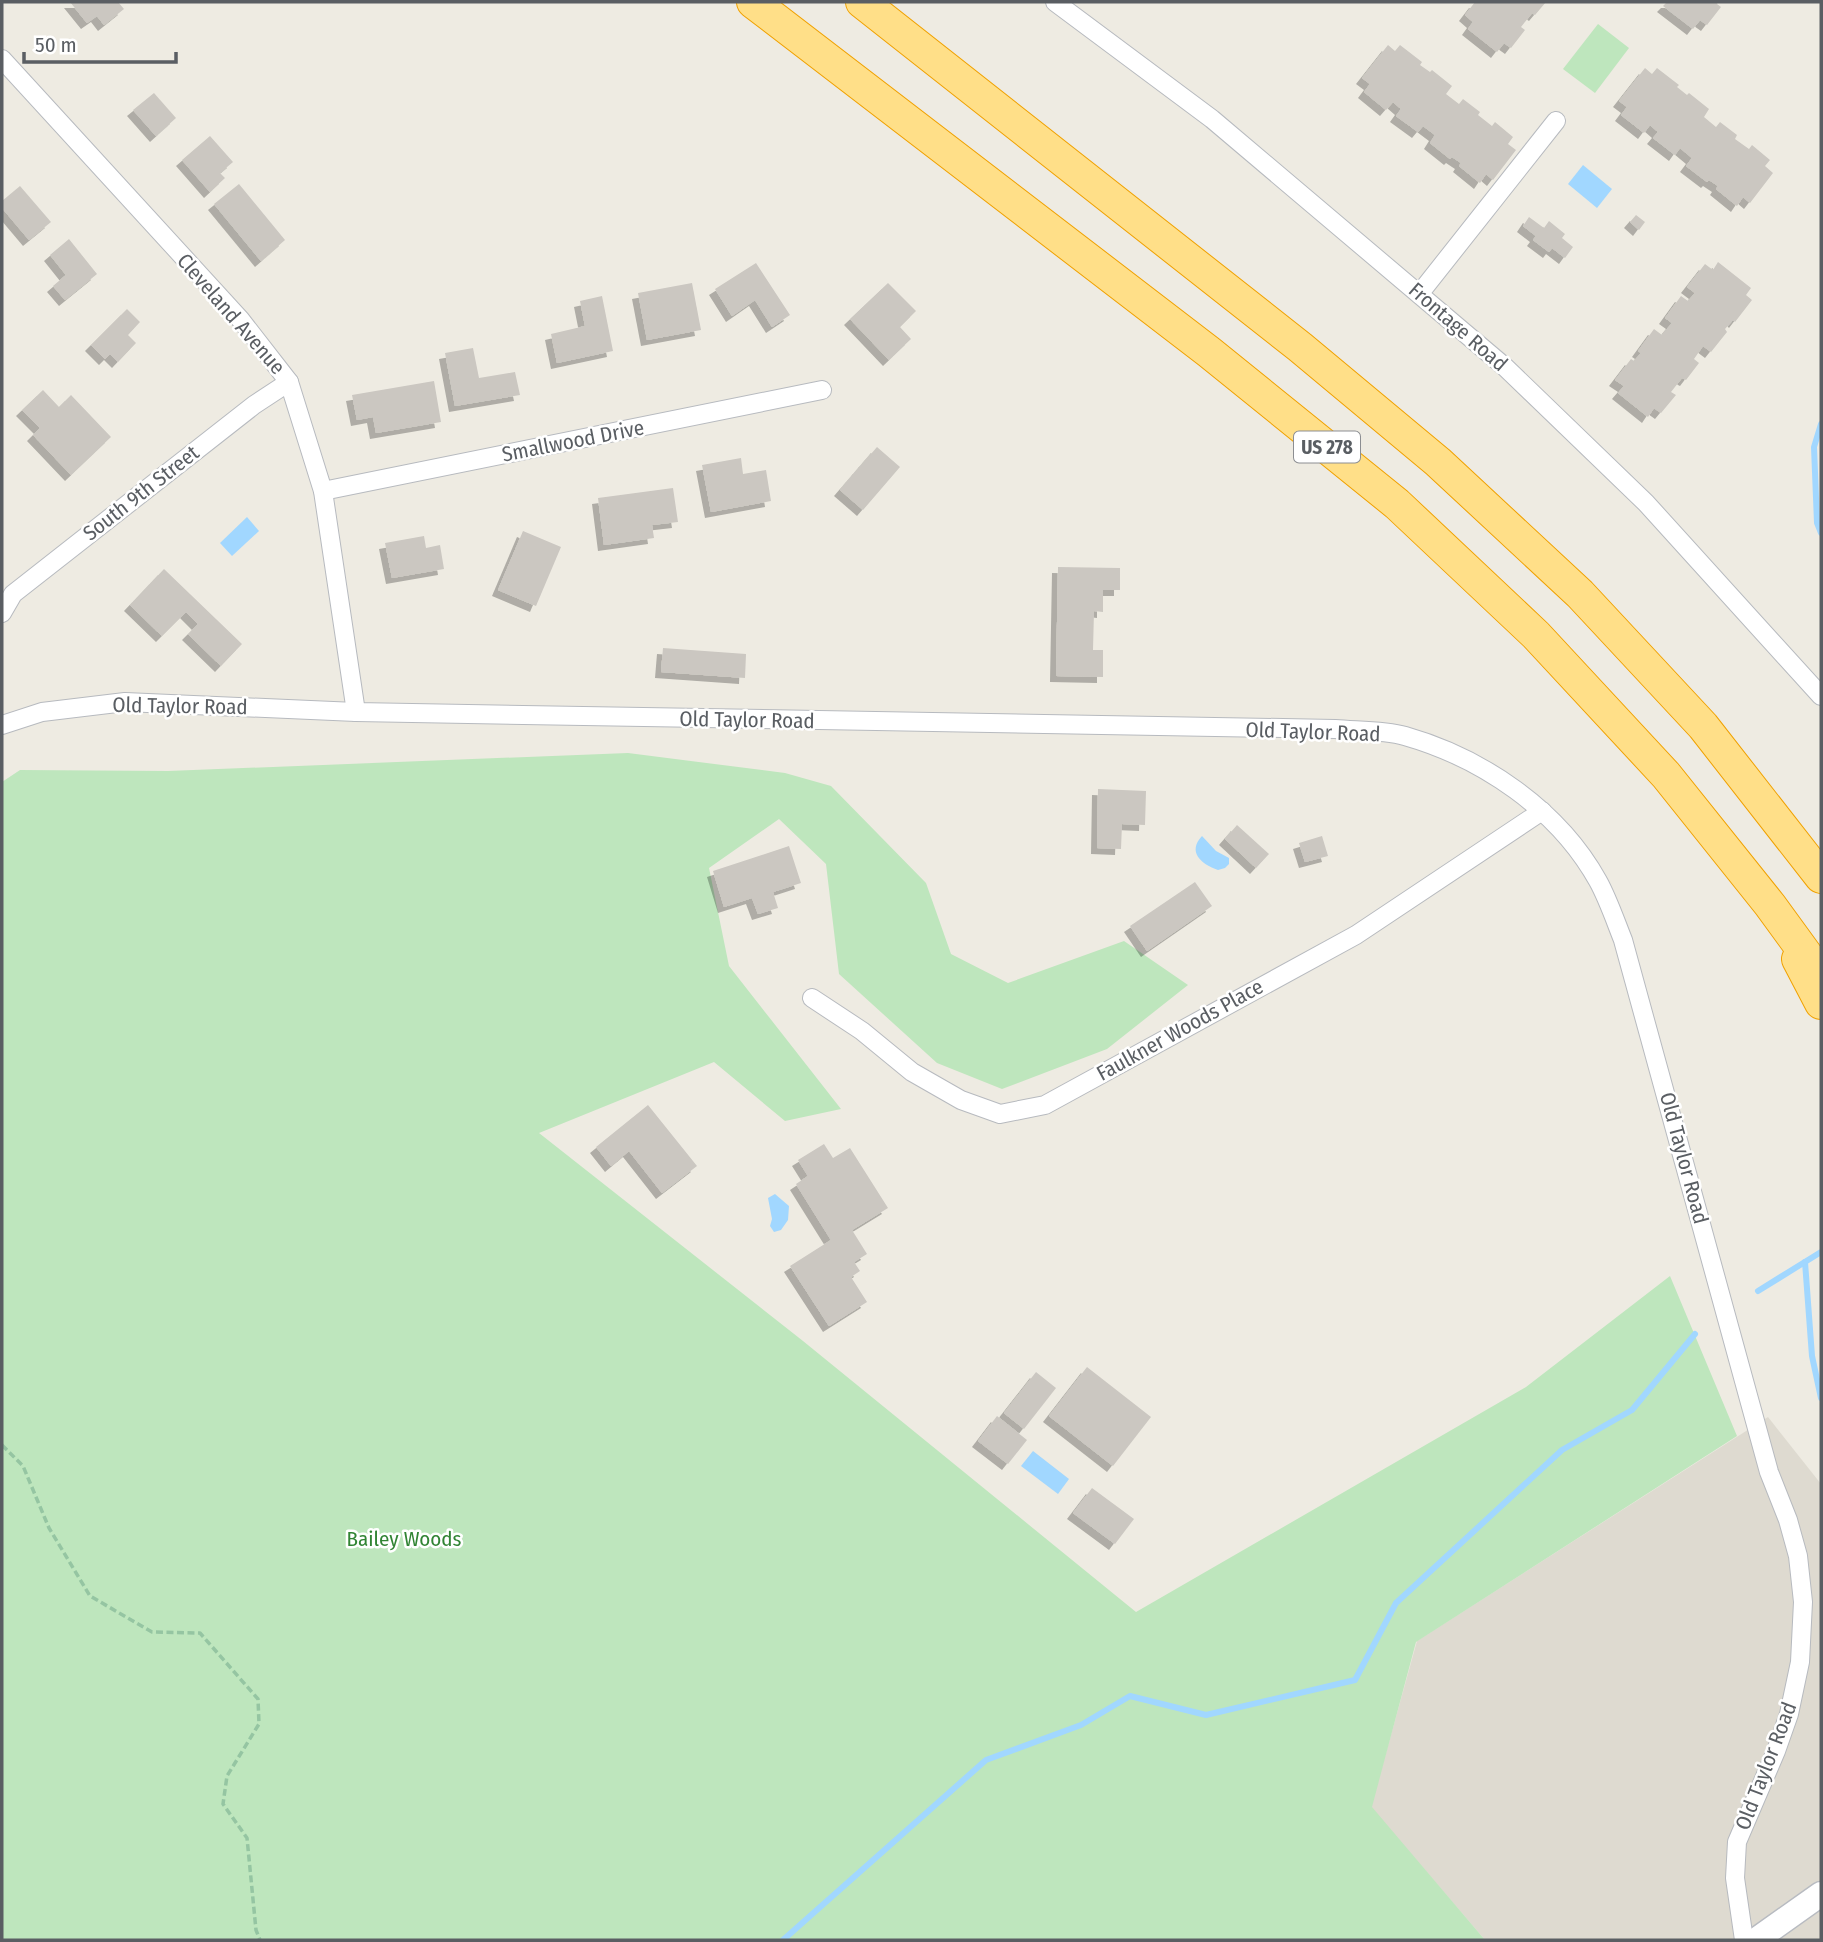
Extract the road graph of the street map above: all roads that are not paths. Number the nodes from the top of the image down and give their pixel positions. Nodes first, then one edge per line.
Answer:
1 (753, 2) edge
2 (862, 2) edge
3 (1055, 2) edge
4 (2, 59) edge
5 (1556, 121) dead end
6 (1420, 293) junction
7 (289, 382) junction
8 (822, 390) dead end
9 (323, 491) junction
10 (2, 613) edge
11 (1821, 696) edge
12 (356, 712) junction
13 (2, 726) edge
14 (1542, 811) junction
15 (1821, 877) edge
16 (1770, 905) junction
17 (1821, 975) edge
18 (812, 998) dead end
19 (1821, 1003) edge
20 (1821, 1894) edge
21 (1744, 1940) edge
22 (1756, 1940) edge

1 - 16 highway, US 278
2 - 15 highway, US 278
3 - 6 street, Frontage Road
4 - 7 street, Cleveland Avenue
5 - 6 street
6 - 11 street, Frontage Road
7 - 9 street, Cleveland Avenue
7 - 10 street, South 9th Street
8 - 9 street, Smallwood Drive
9 - 12 street, Cleveland Avenue
12 - 13 street, Old Taylor Road
12 - 14 street, Old Taylor Road
14 - 18 street, Faulkner Woods Place
14 - 21 street, Old Taylor Road
16 - 17 highway, US 278
16 - 19 highway
20 - 22 street

